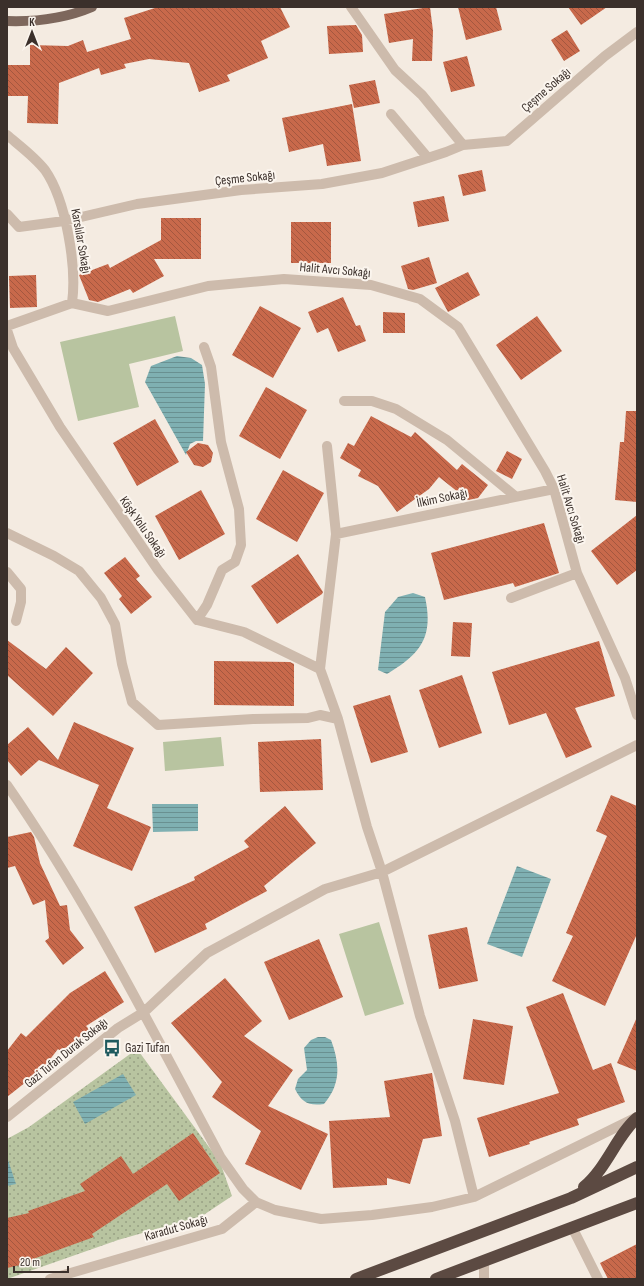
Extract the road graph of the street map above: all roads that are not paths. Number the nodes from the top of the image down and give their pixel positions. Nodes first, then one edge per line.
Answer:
1 (92, 7) edge
2 (351, 7) edge
3 (7, 21) edge
4 (637, 32) edge
5 (391, 114) dead end
6 (7, 135) edge
7 (463, 145) junction
8 (428, 158) junction
9 (7, 214) edge
10 (64, 221) junction
11 (7, 226) edge
12 (19, 227) junction
13 (72, 303) junction
14 (7, 326) edge
15 (7, 330) edge
16 (204, 347) dead end
17 (344, 401) dead end
18 (327, 446) dead end
19 (554, 489) junction
20 (515, 496) junction
21 (7, 533) edge
22 (336, 534) junction
23 (7, 572) edge
24 (577, 574) junction
25 (510, 598) dead end
26 (197, 620) junction
27 (16, 621) dead end
28 (320, 669) junction
29 (637, 715) edge
30 (338, 720) junction
31 (637, 745) edge
32 (7, 785) edge
33 (382, 872) junction
34 (144, 1012) junction
35 (7, 1117) edge
36 (637, 1117) edge
37 (637, 1167) edge
38 (474, 1197) junction
39 (571, 1198) junction
40 (256, 1202) junction
41 (637, 1203) edge
42 (572, 1228) junction
43 (484, 1261) junction
44 (50, 1279) edge
45 (356, 1279) edge
46 (436, 1279) edge
47 (484, 1279) edge
48 (598, 1279) edge

1 - 3 main road
2 - 7 street
4 - 7 street, Çeşme Sokağı
5 - 8 street
6 - 10 street, Karslılar Sokağı
7 - 8 street, Çeşme Sokağı
8 - 10 street, Çeşme Sokağı
9 - 12 street
10 - 12 street, Çeşme Sokağı
10 - 13 street, Karslılar Sokağı
11 - 12 street, Çeşme Sokağı
13 - 14 street
13 - 19 street, Halit Avcı Sokağı
15 - 26 street, Köşk Yolu Sokağı
16 - 26 street
17 - 20 street
18 - 22 street
19 - 20 street, İlkim Sokağı
19 - 24 street, Halit Avcı Sokağı
20 - 22 street, İlkim Sokağı
21 - 30 street
22 - 28 street
23 - 27 street
24 - 25 street
24 - 29 street, Halit Avcı Sokağı
26 - 28 street
28 - 30 street
30 - 33 street
31 - 33 street, Gazi Tufan Durak Sokağı
32 - 34 street
33 - 34 street, Gazi Tufan Durak Sokağı
33 - 38 street
34 - 35 street, Gazi Tufan Durak Sokağı
34 - 40 street
36 - 38 street
36 - 39 highway
37 - 39 highway
38 - 40 street
39 - 45 highway
40 - 44 street, Karadut Sokağı
41 - 42 highway
42 - 43 highway
42 - 48 street
43 - 46 highway
43 - 47 street

